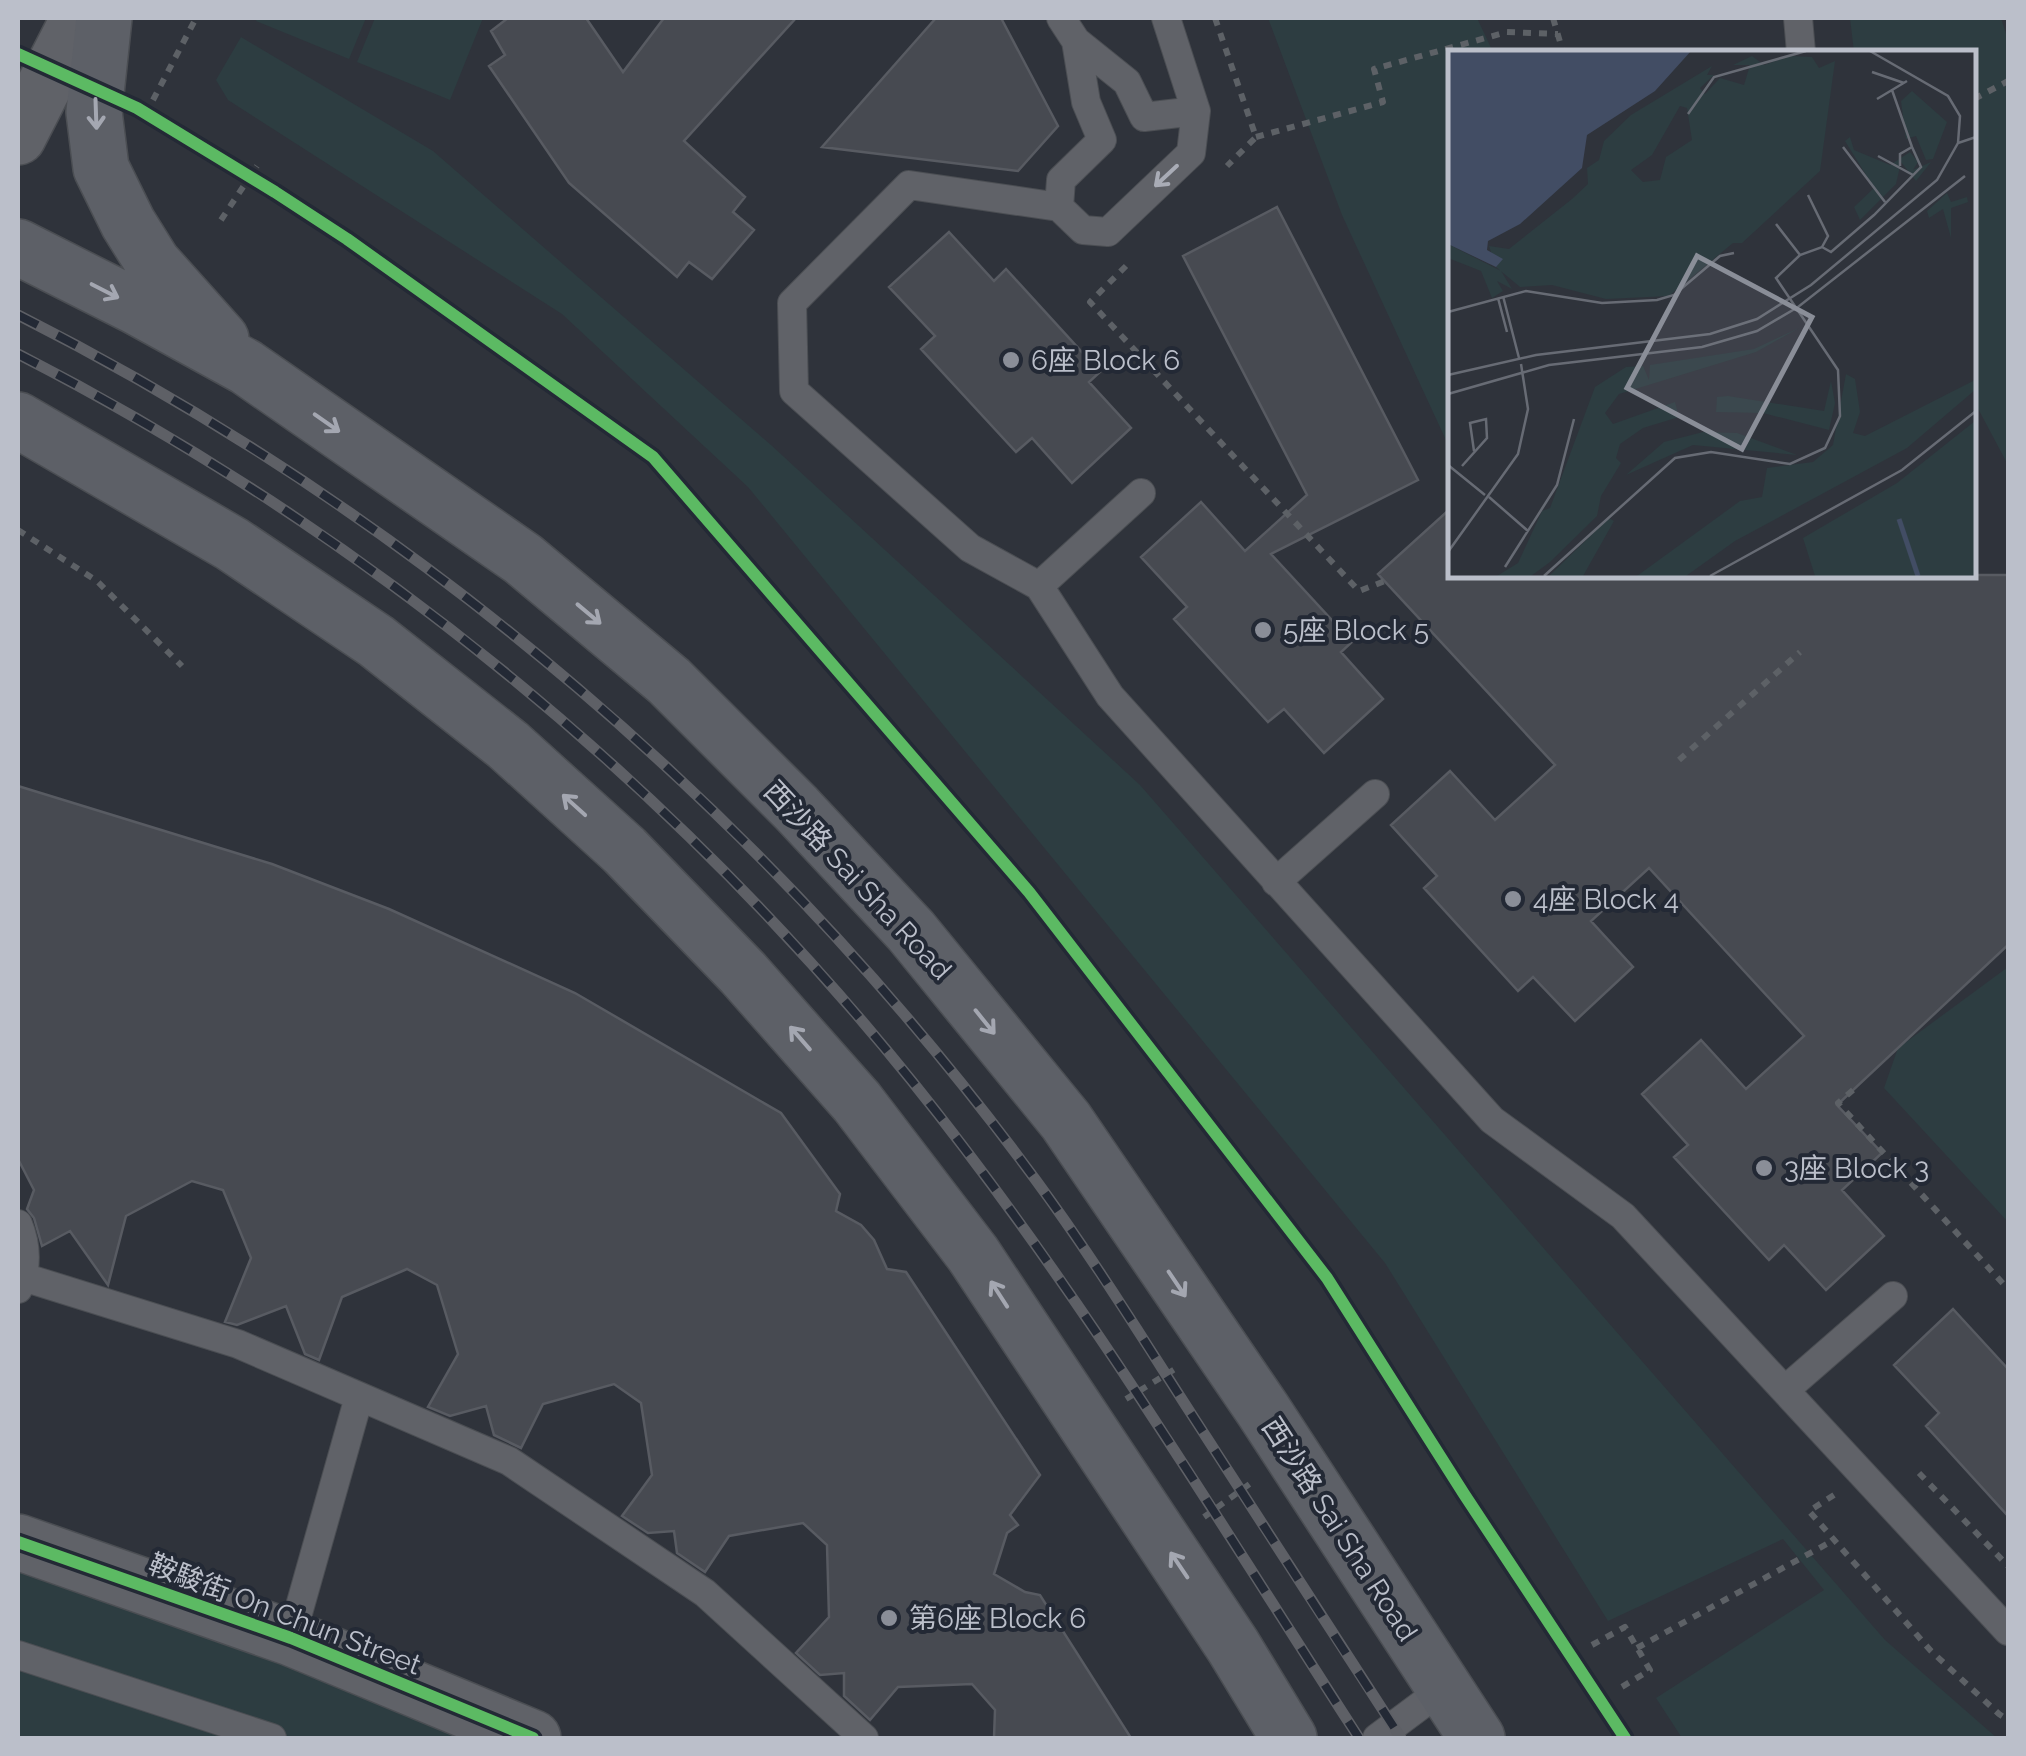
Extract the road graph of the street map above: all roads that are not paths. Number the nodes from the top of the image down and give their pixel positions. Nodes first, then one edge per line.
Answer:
1 (79, 18) edge
2 (104, 18) edge
3 (1166, 18) edge
4 (1798, 18) edge
5 (1068, 29) edge
6 (1801, 50) edge
7 (1196, 111) junction
8 (1144, 117) junction
9 (18, 137) edge
10 (1102, 140) junction
11 (1059, 207) junction
12 (18, 246) edge
13 (246, 367) junction
14 (18, 420) edge
15 (1141, 493) dead end
16 (1039, 586) junction
17 (1375, 794) dead end
18 (1276, 882) junction
19 (18, 1224) edge
20 (20, 1283) edge
21 (1893, 1296) dead end
22 (1785, 1390) junction
23 (360, 1397) junction
24 (18, 1542) edge
25 (2008, 1631) edge
26 (292, 1638) junction
27 (18, 1656) edge
28 (1444, 1688) junction
29 (272, 1738) edge
30 (533, 1738) edge
31 (864, 1738) edge
32 (1290, 1738) edge
33 (1377, 1738) edge
34 (1477, 1738) edge

1 - 9 street
2 -> 13 main road
3 - 7 lane
4 - 6 lane
5 - 8 lane
5 - 10 lane
7 - 8 lane
7 -> 11 lane
8 - 10 lane
10 - 11 lane
11 - 16 lane
12 -> 13 main road, 西沙路 Sai Sha Road
13 -> 28 main road, 西沙路 Sai Sha Road
32 -> 14 main road
15 - 16 lane
16 - 18 lane
17 - 18 lane
18 - 22 lane
19 - 20 lane
20 - 23 lane
21 - 22 lane
22 - 25 lane
23 - 26 lane
23 - 31 lane
24 - 26 street, 鞍駿街 On Chun Street
26 - 30 street, 鞍駿街 On Chun Street
27 - 29 lane
28 - 33 lane
28 - 34 main road, 西沙路 Sai Sha Road

